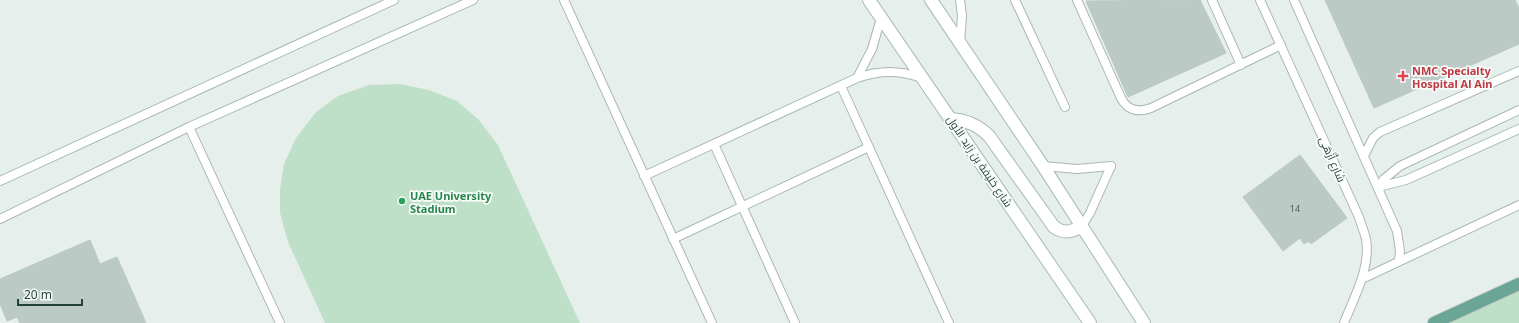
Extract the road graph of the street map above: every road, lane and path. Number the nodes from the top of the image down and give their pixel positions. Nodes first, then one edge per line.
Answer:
1 (394, 0) edge
2 (474, 0) edge
3 (564, 0) edge
4 (869, 0) edge
5 (931, 0) edge
6 (960, 0) edge
7 (1077, 0) edge
8 (1212, 0) edge
9 (1260, 0) edge
10 (1294, 0) edge
11 (1018, 1) edge
12 (881, 18) junction
13 (960, 43) junction
14 (1281, 45) junction
15 (1241, 65) junction
16 (1519, 71) edge
17 (856, 78) junction
18 (923, 78) junction
19 (841, 86) junction
20 (1065, 107) dead end
21 (1519, 110) edge
22 (951, 119) junction
23 (189, 127) junction
24 (1519, 129) edge
25 (714, 144) junction
26 (869, 147) junction
27 (1364, 156) junction
28 (1043, 166) junction
29 (644, 176) junction
30 (0, 181) edge
31 (1378, 187) junction
32 (1519, 205) edge
33 (742, 206) junction
34 (0, 219) edge
35 (1082, 226) junction
36 (673, 239) junction
37 (1399, 260) junction
38 (1362, 279) junction
39 (1519, 284) edge
40 (280, 323) edge
41 (712, 323) edge
42 (795, 323) edge
43 (949, 323) edge
44 (1090, 323) edge
45 (1144, 323) edge
46 (1344, 323) edge
47 (1434, 323) edge

1 - 30 lane
2 - 23 lane
3 - 29 lane
4 - 12 main road, شارع خليفة بن زايد الأول
5 - 13 main road
6 - 13 lane
7 - 15 lane
8 - 15 lane
9 - 14 lane, شارع أَزْهَى
10 - 27 lane
11 - 20 lane
12 - 17 lane
12 - 18 main road, شارع خليفة بن زايد الأول
13 - 28 main road
14 - 15 lane
14 - 38 lane, شارع أَزْهَى
16 - 27 lane
17 - 18 lane
17 - 19 lane
18 - 22 main road, شارع خليفة بن زايد الأول
19 - 25 lane
19 - 26 lane
21 - 31 lane
22 - 35 main road
22 - 44 main road, شارع خليفة بن زايد الأول
23 - 34 lane
23 - 40 lane
24 - 31 lane
25 - 29 lane
25 - 33 lane
26 - 33 lane
26 - 43 lane
27 - 31 lane
28 - 35 main road
28 - 35 lane
29 - 36 lane
31 - 37 lane
32 - 37 lane
33 - 36 lane
33 - 42 lane
35 - 45 main road
36 - 41 lane
37 - 38 lane
38 - 46 lane, شارع أَزْهَى
39 - 47 main road

